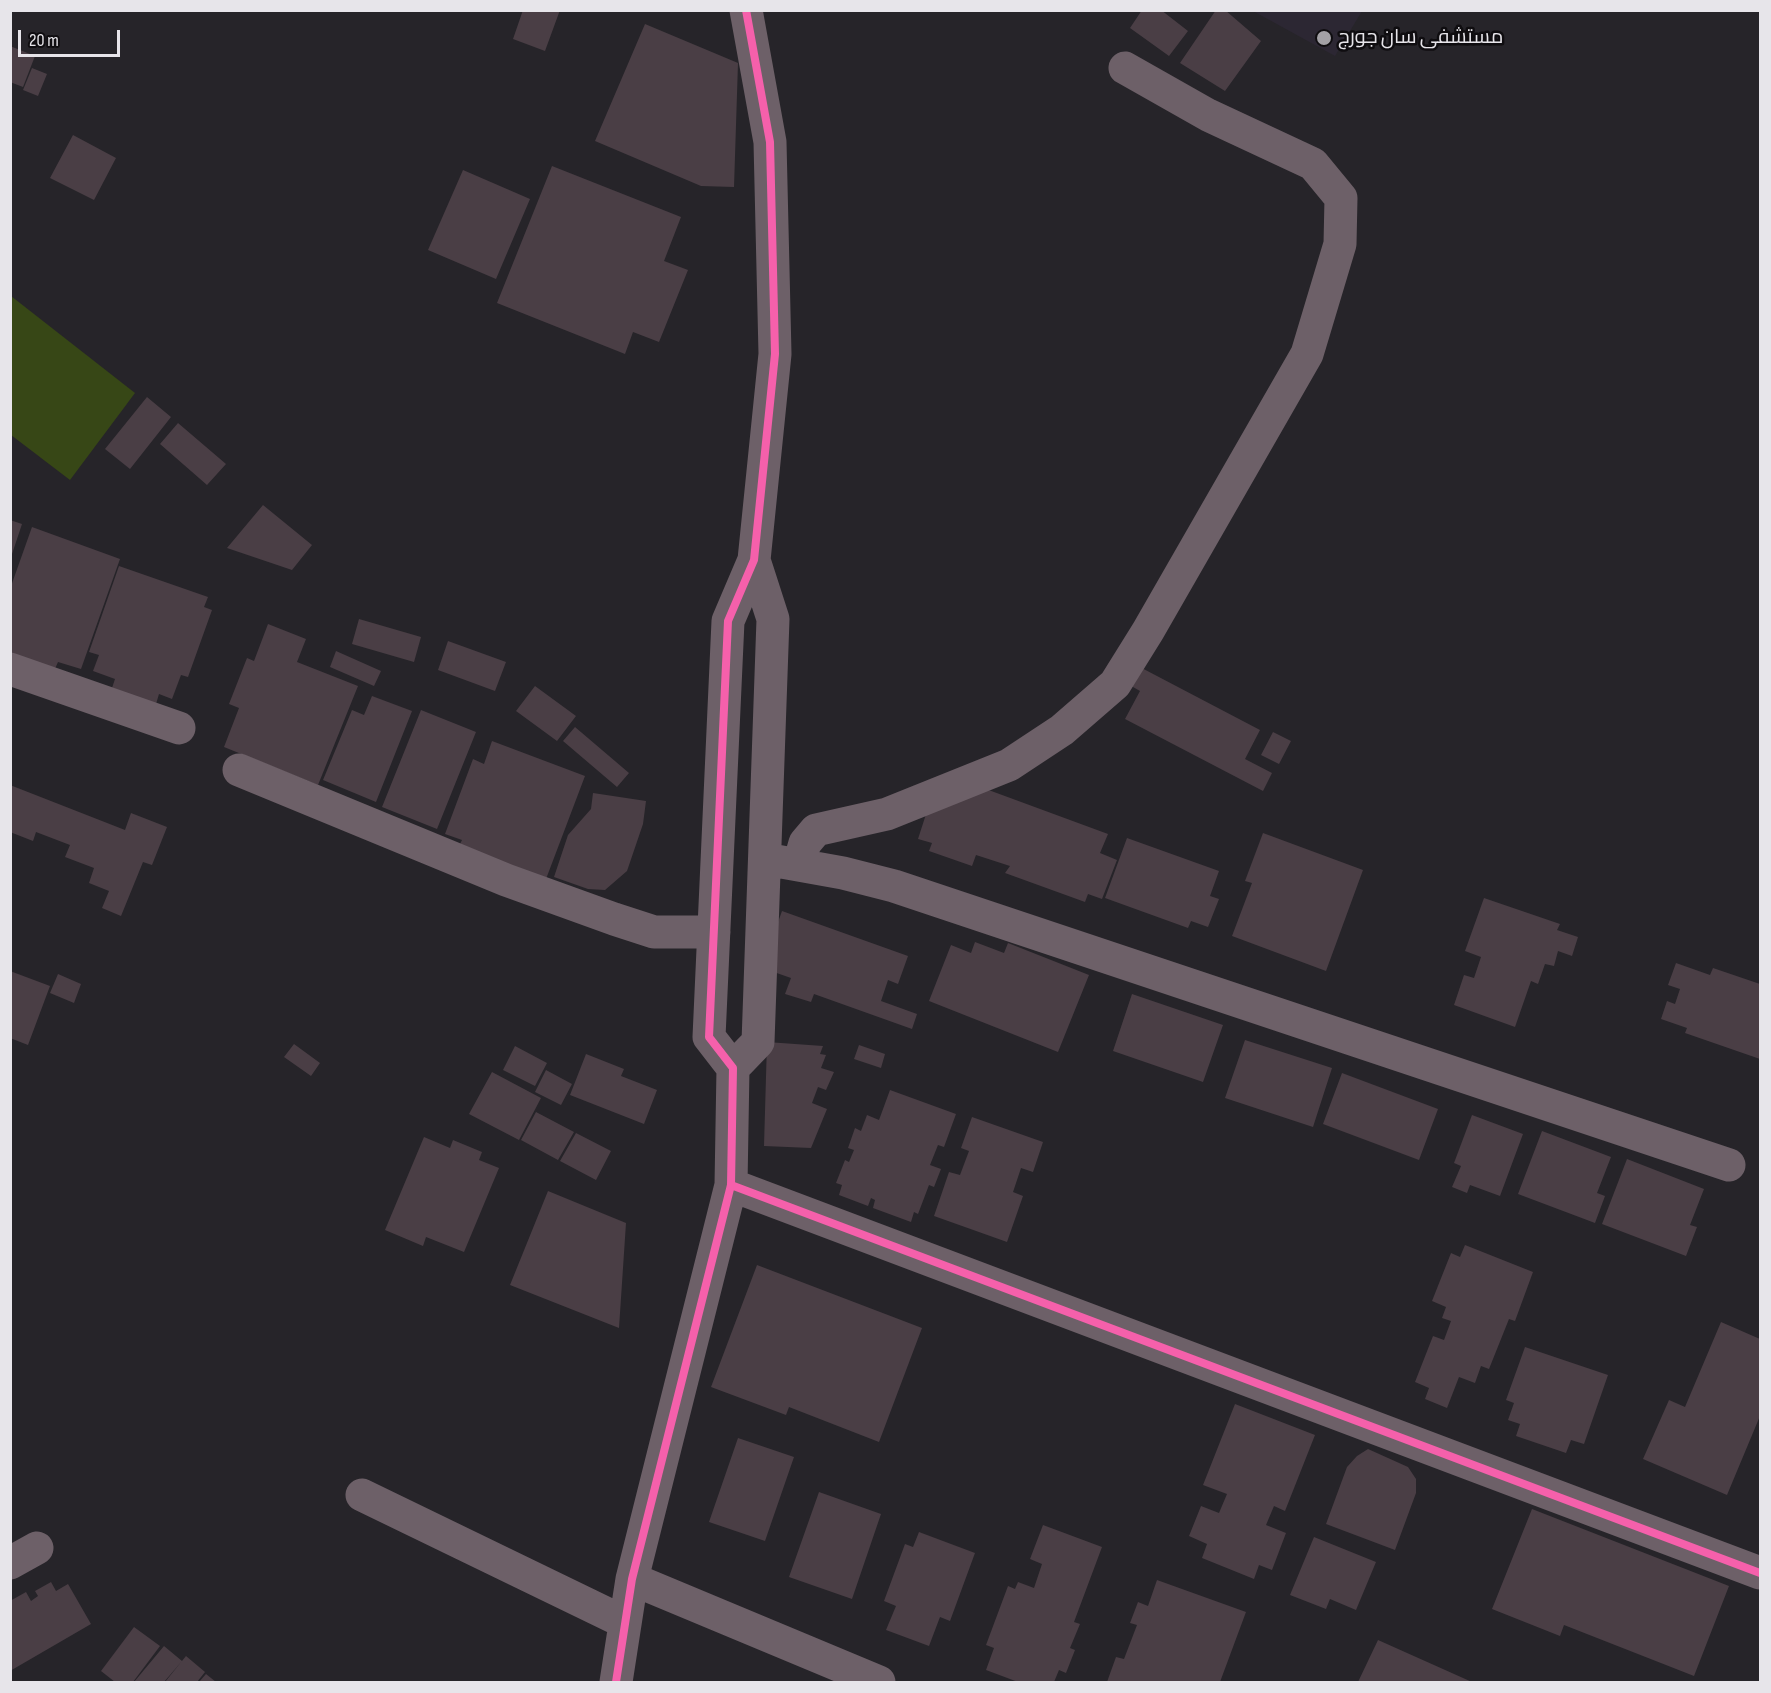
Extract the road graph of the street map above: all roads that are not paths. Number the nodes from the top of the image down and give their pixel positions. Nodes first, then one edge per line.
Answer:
1 (746, 10) edge
2 (1125, 68) dead end
3 (754, 560) junction
4 (10, 669) edge
5 (179, 728) dead end
6 (239, 770) dead end
7 (765, 859) junction
8 (799, 864) junction
9 (714, 932) junction
10 (733, 1068) junction
11 (1730, 1165) dead end
12 (731, 1185) junction
13 (362, 1495) dead end
14 (1761, 1573) edge
15 (632, 1579) junction
16 (624, 1622) junction
17 (616, 1683) edge
18 (879, 1683) edge

1 - 3 street
2 - 8 street
3 - 7 street
3 - 9 street
4 - 5 street
6 - 9 street
7 - 8 street
7 - 10 street
8 - 11 street
9 - 10 street
10 - 12 street
12 - 14 street
12 - 15 street
13 - 16 street
15 - 16 street
15 - 18 street
16 - 17 street

